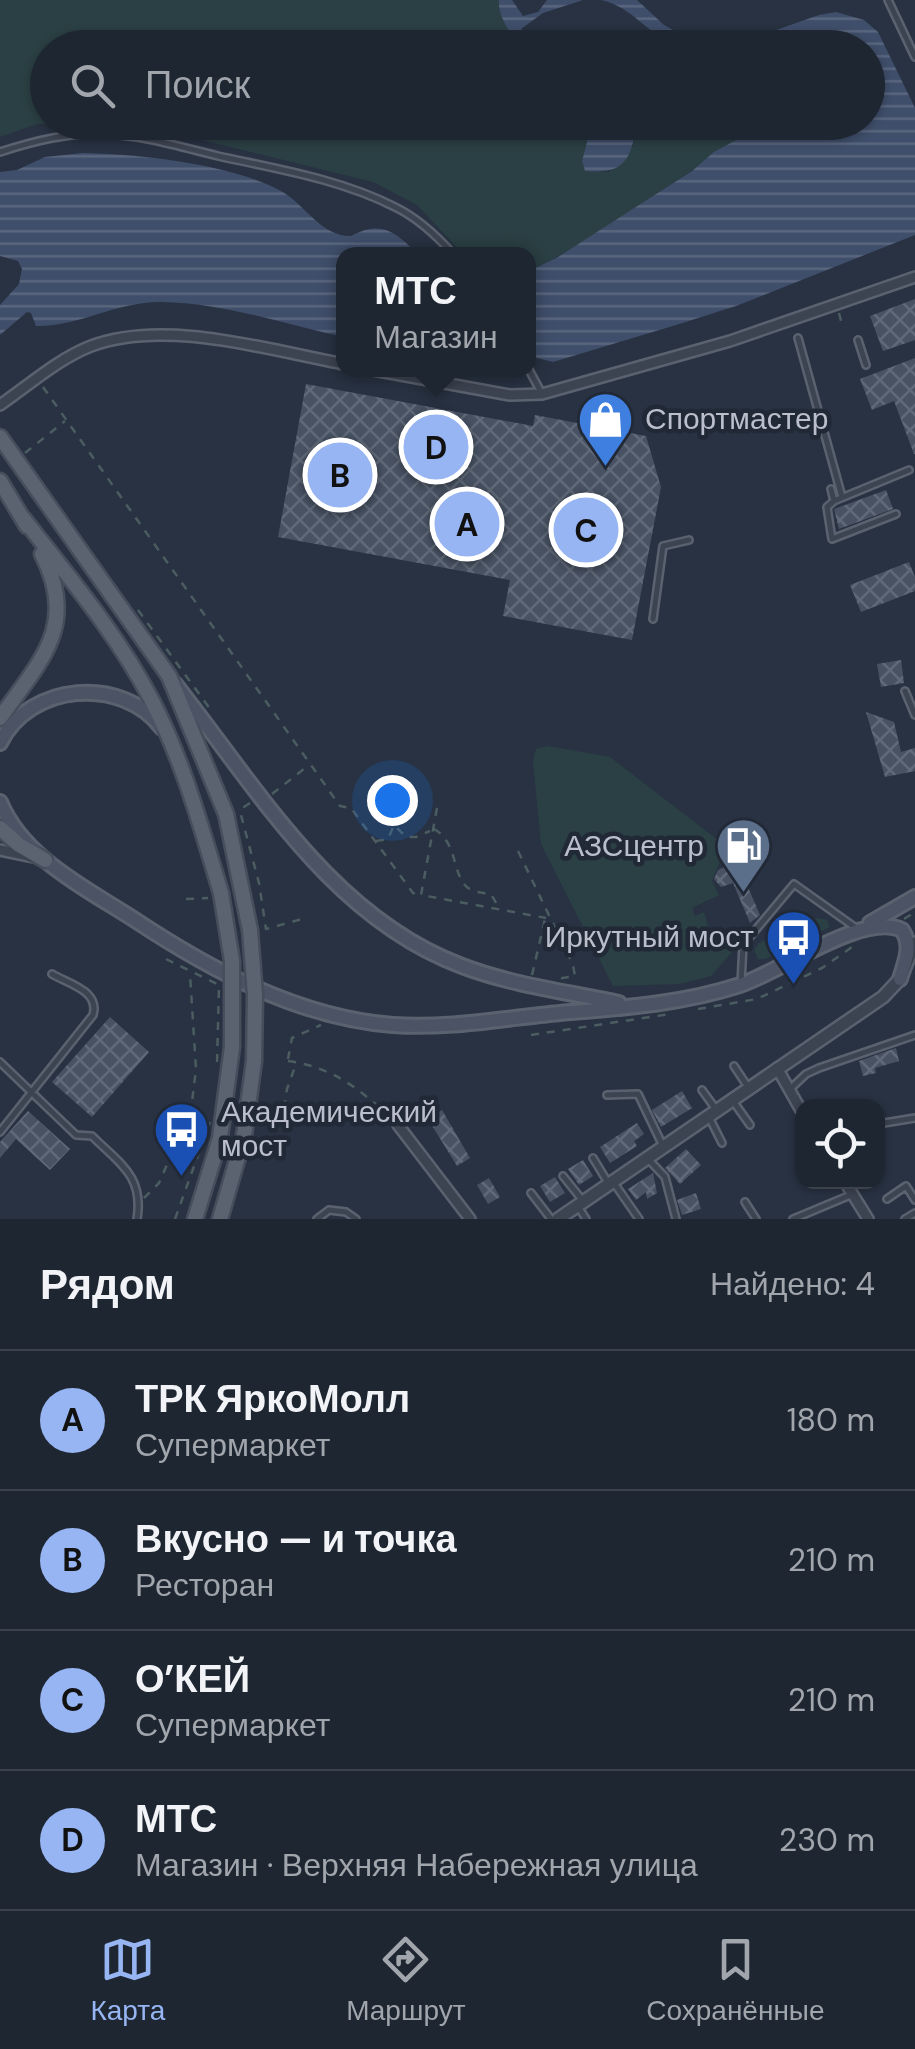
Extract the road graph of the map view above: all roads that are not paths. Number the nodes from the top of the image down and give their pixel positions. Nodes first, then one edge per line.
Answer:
1 (888, 0) edge
2 (915, 56) edge
3 (50, 140) edge
4 (150, 140) edge
5 (0, 152) edge
6 (447, 247) edge
7 (915, 276) edge
8 (798, 338) dead end
9 (858, 340) dead end
10 (336, 363) edge
11 (866, 365) dead end
12 (413, 377) edge
13 (533, 377) edge
14 (542, 394) junction
15 (0, 405) edge
16 (0, 437) edge
17 (909, 470) dead end
18 (0, 481) edge
19 (831, 490) dead end
20 (842, 497) junction
21 (834, 502) junction
22 (896, 514) dead end
23 (23, 518) junction
24 (689, 540) dead end
25 (653, 620) dead end
26 (169, 676) junction
27 (905, 691) dead end
28 (915, 715) edge
29 (0, 718) edge
30 (166, 734) junction
31 (0, 743) edge
32 (0, 802) edge
33 (0, 828) edge
34 (0, 850) edge
35 (45, 860) junction
36 (915, 897) edge
37 (859, 930) junction
38 (915, 943) edge
39 (52, 974) dead end
40 (900, 979) junction
41 (741, 985) junction
42 (636, 1007) junction
43 (915, 1035) edge
44 (0, 1062) edge
45 (734, 1066) dead end
46 (777, 1068) junction
47 (748, 1087) junction
48 (702, 1090) dead end
49 (789, 1090) junction
50 (31, 1092) junction
51 (607, 1095) dead end
52 (731, 1099) junction
53 (795, 1100) edge
54 (711, 1112) junction
55 (915, 1118) edge
56 (885, 1123) edge
57 (398, 1125) road end
58 (750, 1125) dead end
59 (0, 1132) edge
60 (722, 1143) dead end
61 (662, 1146) junction
62 (646, 1157) junction
63 (593, 1158) dead end
64 (563, 1176) dead end
65 (610, 1182) junction
66 (850, 1189) edge
67 (912, 1190) edge
68 (531, 1193) dead end
69 (853, 1194) junction
70 (887, 1199) dead end
71 (915, 1200) edge
72 (745, 1202) dead end
73 (580, 1203) junction
74 (915, 1213) edge
75 (137, 1219) edge
76 (196, 1219) edge
77 (220, 1219) edge
78 (317, 1219) edge
79 (356, 1219) edge
80 (470, 1219) edge
81 (555, 1219) edge
82 (586, 1219) edge
83 (639, 1219) edge
84 (676, 1219) edge
85 (756, 1219) edge
86 (794, 1219) edge
87 (868, 1219) edge
88 (906, 1219) edge

1 - 2 lane
3 - 5 lane
4 - 6 lane
7 - 14 street
8 - 20 lane
9 - 11 lane
10 - 15 street
12 - 14 street
13 - 14 lane
16 - 26 main road
17 - 20 lane
18 - 23 main road
19 - 21 lane
20 - 21 lane
21 - 22 lane
23 - 29 main road
23 - 30 main road
24 - 25 lane
26 - 42 main road
26 - 77 main road, bridge
27 - 28 lane
30 - 31 main road
30 - 76 main road, bridge
32 - 35 main road
33 - 35 main road
34 - 35 street
35 - 42 main road
36 - 37 main road
37 - 40 main road
37 - 41 main road
37 - 41 lane
38 - 40 street
39 - 50 lane
40 - 46 street
41 - 42 main road
43 - 49 lane
44 - 50 lane
45 - 47 lane
46 - 47 street
46 - 49 street
47 - 52 street
48 - 54 lane
49 - 53 street
50 - 59 lane
50 - 75 lane
51 - 61 lane
52 - 54 street
52 - 58 lane
54 - 60 lane
54 - 61 street
55 - 56 lane
57 - 80 street
61 - 62 street
62 - 65 street
62 - 84 lane
63 - 65 lane
64 - 73 lane
65 - 73 street
65 - 83 lane
66 - 69 street
67 - 70 lane
67 - 71 lane
68 - 81 lane
69 - 86 lane
69 - 87 street
72 - 85 lane
73 - 81 street
73 - 82 lane
74 - 88 lane
78 - 79 lane

